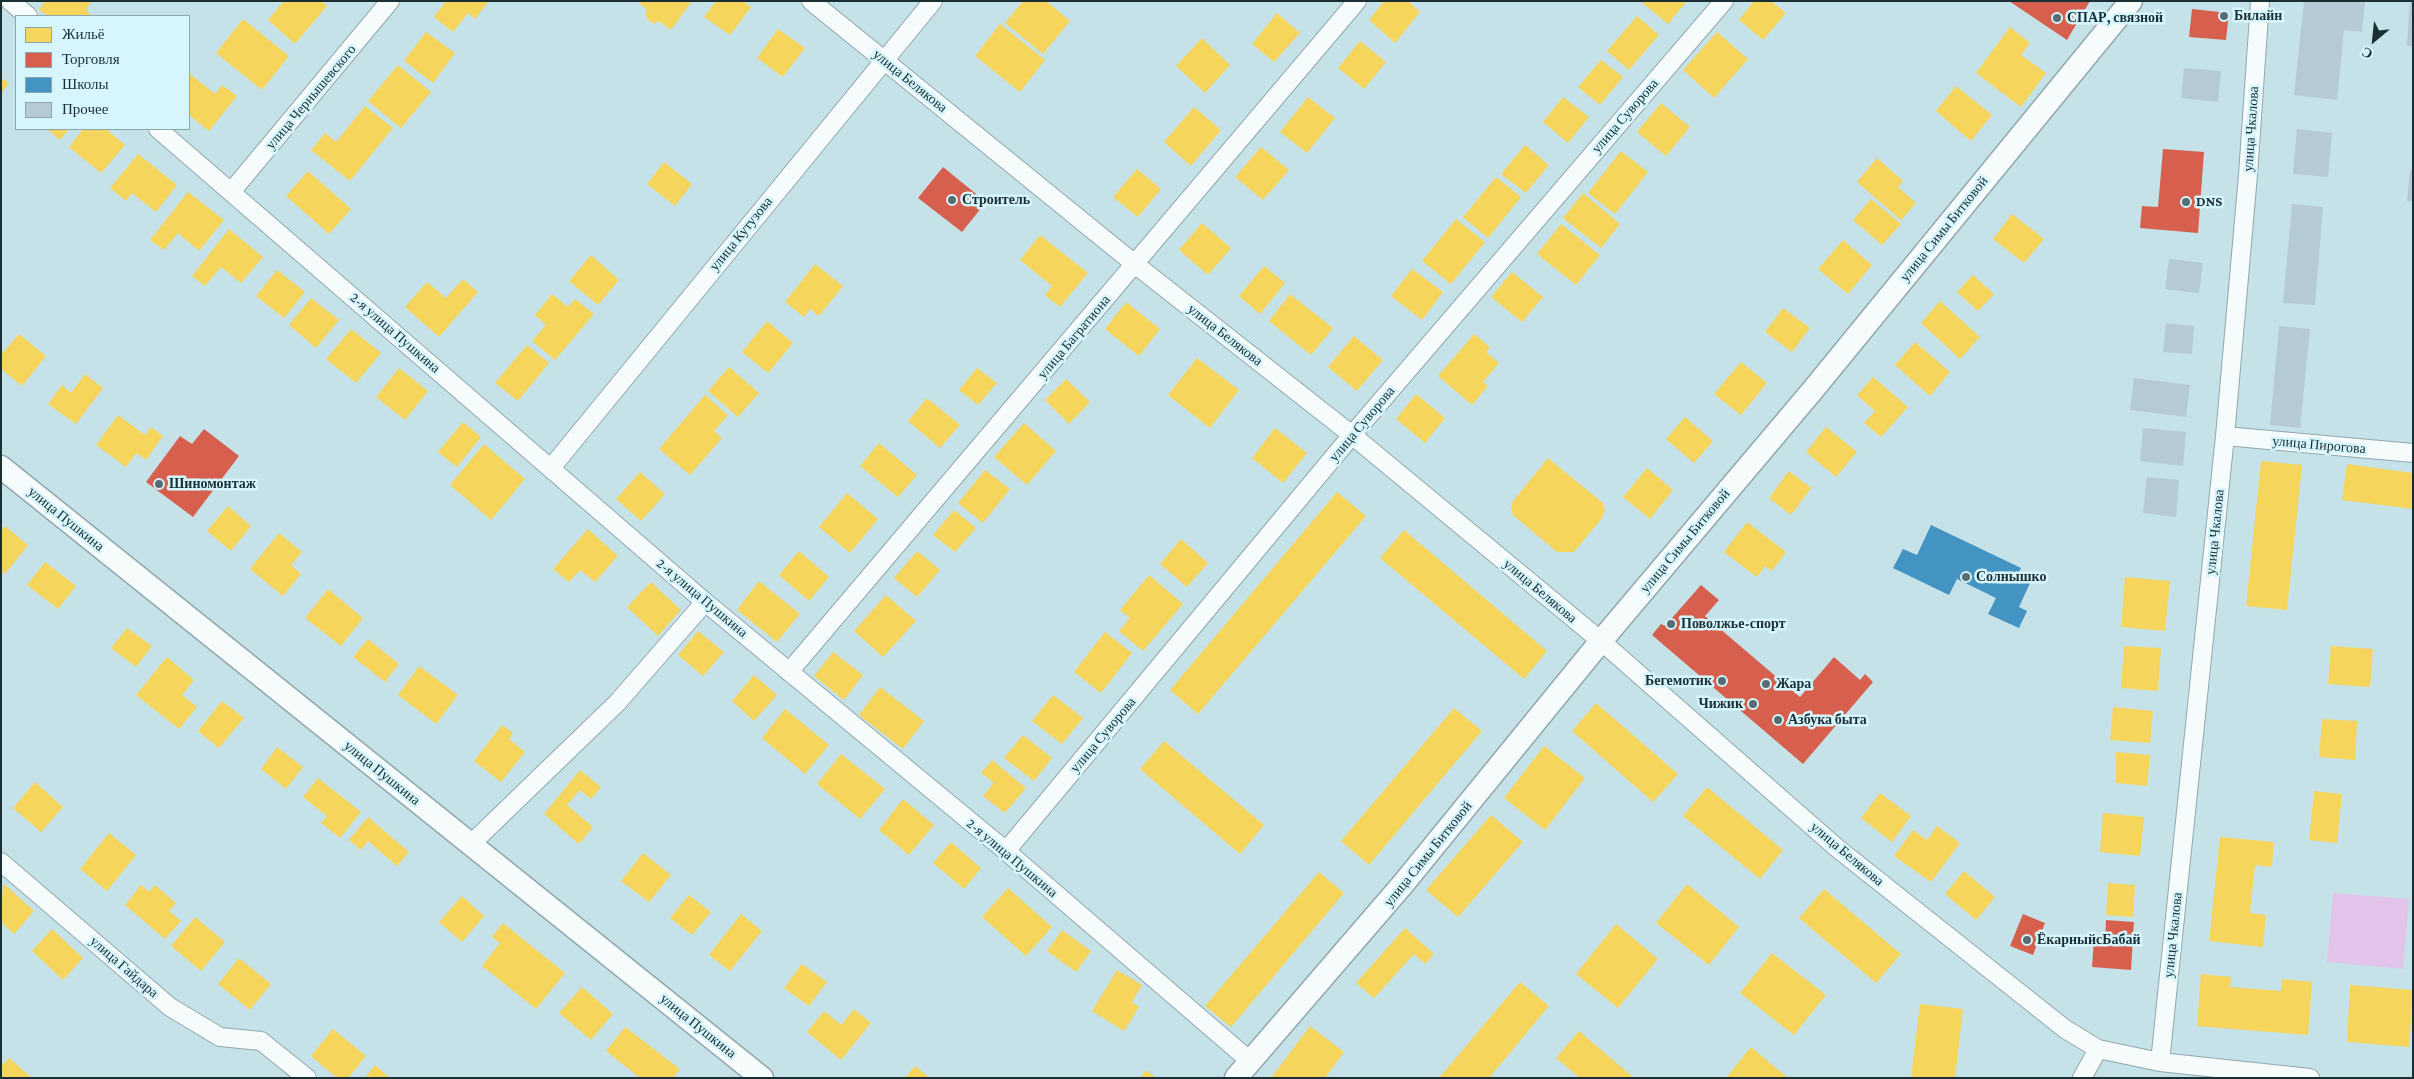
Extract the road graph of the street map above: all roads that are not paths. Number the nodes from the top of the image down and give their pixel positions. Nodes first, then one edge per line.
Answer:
1 (390, 1) edge
2 (811, 1) edge
3 (933, 1) edge
4 (1357, 1) edge
5 (1724, 1) edge
6 (2131, 1) edge
7 (2260, 1) edge
8 (14, 2) edge
9 (27, 15) edge
10 (884, 60) junction
11 (159, 130) edge
12 (231, 192) junction
13 (1136, 265) junction
14 (1352, 435) junction
15 (2224, 436) junction
16 (2413, 453) edge
17 (1, 467) edge
18 (551, 468) junction
19 (706, 602) junction
20 (1601, 641) junction
21 (790, 672) junction
22 (470, 844) junction
23 (1006, 852) junction
24 (1, 862) edge
25 (2098, 1048) junction
26 (2160, 1062) junction
27 (1243, 1070) edge
28 (307, 1078) edge
29 (762, 1078) edge
30 (2082, 1078) edge
31 (2310, 1078) edge

1 - 12 street, улица Чернышевского
2 - 10 street, улица Белякова
3 - 10 street, улица Кутузова
4 - 13 street, улица Багратиона
5 - 14 street, улица Суворова
6 - 20 street, улица Симы Битковой
7 - 15 street, улица Чкалова
8 - 9 street
10 - 13 street, улица Белякова
10 - 18 street, улица Кутузова
11 - 12 street, 2-я улица Пушкина
12 - 18 street, 2-я улица Пушкина
13 - 14 street, улица Белякова
13 - 21 street, улица Багратиона
14 - 20 street, улица Белякова
14 - 23 street, улица Суворова
15 - 16 street, улица Пирогова
15 - 26 street, улица Чкалова
17 - 22 street, улица Пушкина
18 - 19 street, 2-я улица Пушкина
19 - 21 street, 2-я улица Пушкина
19 - 22 street
20 - 25 street, улица Белякова
20 - 27 street, улица Симы Битковой
21 - 23 street, 2-я улица Пушкина
22 - 29 street, улица Пушкина
23 - 27 street, 2-я улица Пушкина
24 - 28 street, улица Гайдара
25 - 26 street, улица Белякова
25 - 30 street
26 - 31 street, улица Белякова

